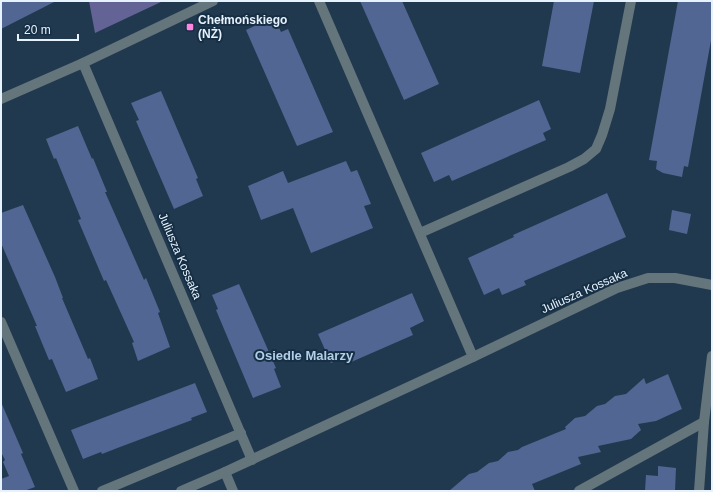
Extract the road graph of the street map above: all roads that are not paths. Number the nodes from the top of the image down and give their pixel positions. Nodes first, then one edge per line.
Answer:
1 (213, 1) edge
2 (319, 1) edge
3 (631, 1) edge
4 (83, 63) junction
5 (1, 99) edge
6 (420, 233) junction
7 (712, 285) edge
8 (1, 322) edge
9 (712, 356) edge
10 (473, 357) junction
11 (704, 422) junction
12 (241, 433) junction
13 (252, 460) junction
14 (225, 472) junction
15 (74, 491) edge
16 (102, 491) edge
17 (181, 491) edge
18 (233, 491) edge
19 (579, 491) edge
20 (699, 491) edge

1 - 4 street
2 - 6 street
3 - 6 street
4 - 5 street
4 - 12 street, Juliusza Kossaka
6 - 10 street
7 - 10 street, Juliusza Kossaka
8 - 15 street
9 - 11 street
10 - 13 street, Juliusza Kossaka
11 - 19 street
11 - 20 street
12 - 13 street, Juliusza Kossaka
12 - 16 street
13 - 14 street, Juliusza Kossaka
14 - 17 street, Juliusza Kossaka
14 - 18 street

